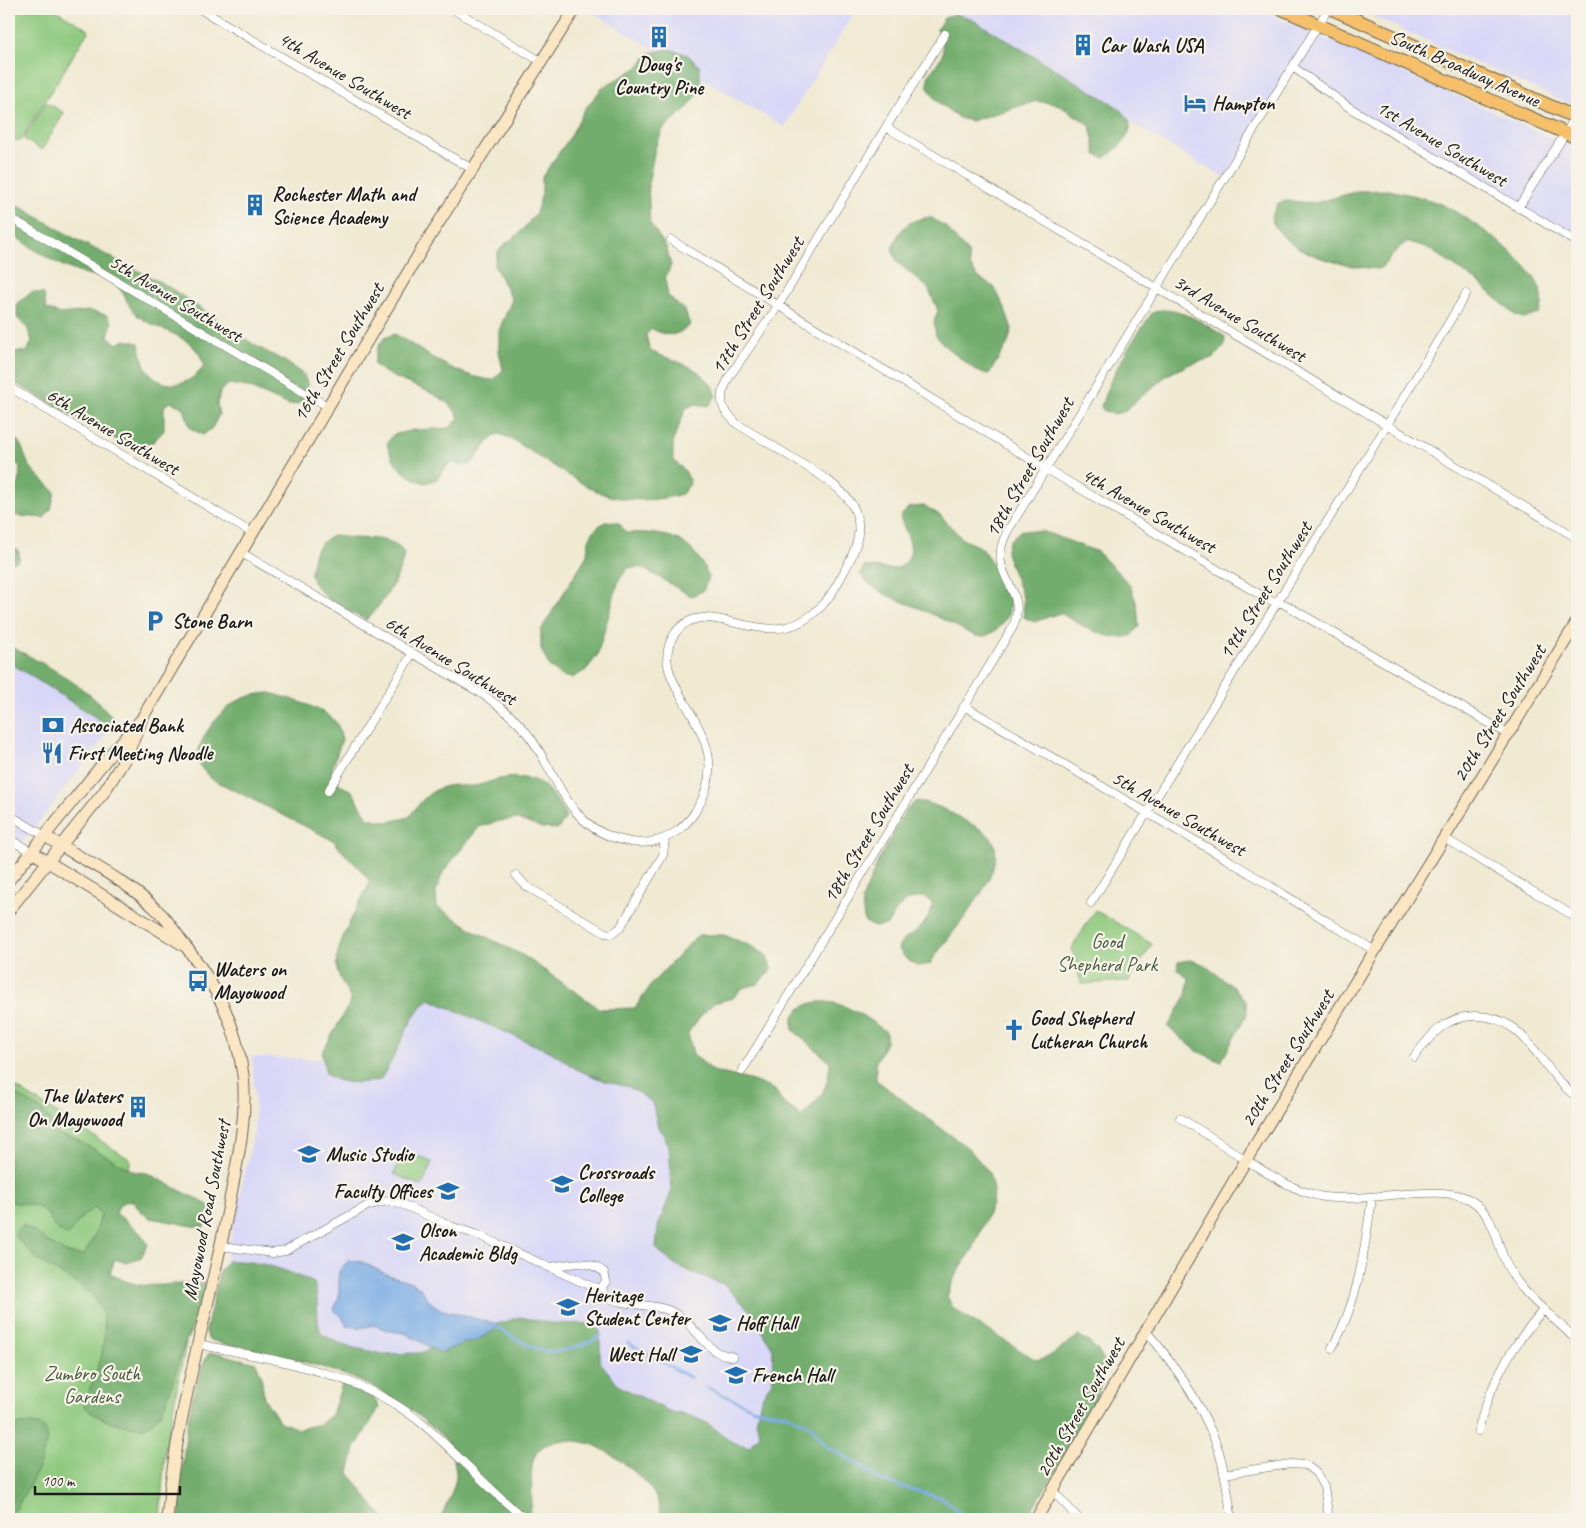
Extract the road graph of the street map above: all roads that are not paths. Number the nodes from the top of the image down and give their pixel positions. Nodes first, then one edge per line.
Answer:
1 (200, 9) edge
2 (452, 9) edge
3 (576, 9) edge
4 (1282, 9) edge
5 (1326, 14) edge
6 (945, 34) dead end
7 (542, 62) junction
8 (1293, 68) junction
9 (1577, 117) edge
10 (886, 127) junction
11 (1572, 136) edge
12 (472, 169) junction
13 (1518, 208) junction
14 (9, 217) edge
15 (674, 239) dead end
16 (1577, 242) edge
17 (1156, 287) junction
18 (1466, 294) dead end
19 (778, 306) junction
20 (9, 387) edge
21 (327, 406) junction
22 (1387, 425) junction
23 (1045, 468) junction
24 (252, 533) junction
25 (1577, 538) edge
26 (240, 552) junction
27 (1278, 602) junction
28 (1577, 622) edge
29 (412, 654) junction
30 (964, 706) junction
31 (141, 720) junction
32 (1508, 734) junction
33 (328, 791) dead end
34 (1146, 813) junction
35 (9, 814) edge
36 (46, 836) junction
37 (665, 838) junction
38 (1444, 838) junction
39 (9, 839) edge
40 (62, 846) junction
41 (32, 852) junction
42 (49, 862) junction
43 (516, 875) dead end
44 (9, 880) edge
45 (1090, 902) dead end
46 (9, 910) edge
47 (1577, 918) edge
48 (186, 947) junction
49 (1375, 951) junction
50 (1414, 1056) dead end
51 (742, 1071) dead end
52 (1577, 1097) edge
53 (1180, 1118) dead end
54 (1246, 1160) junction
55 (1372, 1198) junction
56 (221, 1246) junction
57 (552, 1267) junction
58 (602, 1287) junction
59 (1543, 1310) junction
60 (1146, 1331) junction
61 (1577, 1341) edge
62 (198, 1344) junction
63 (1332, 1348) dead end
64 (733, 1357) dead end
65 (1478, 1431) dead end
66 (1224, 1474) junction
67 (1053, 1491) junction
68 (167, 1519) edge
69 (525, 1519) edge
70 (1036, 1519) edge
71 (1079, 1519) edge
72 (1232, 1519) edge
73 (1329, 1519) edge

1 - 12 street, 4th Avenue Southwest
2 - 7 street
3 - 7 street, 16th Street Southwest
4 - 5 main road, South Broadway Avenue
5 - 8 street, 18th Street Southwest
5 - 9 main road, South Broadway Avenue
5 - 11 main road, South Broadway Avenue
6 - 10 street, 17th Street Southwest
7 - 12 street, 16th Street Southwest
8 - 13 street, 1st Avenue Southwest
8 - 17 street, 18th Street Southwest
9 - 11 street
10 - 17 street, 3rd Avenue Southwest
10 - 19 street, 17th Street Southwest
11 - 13 street
12 - 21 street, 16th Street Southwest
13 - 16 street, 1st Avenue Southwest
14 - 21 street, 5th Avenue Southwest
15 - 19 street, 4th Avenue Southwest
17 - 22 street, 3rd Avenue Southwest
17 - 23 street, 18th Street Southwest
18 - 22 street, 19th Street Southwest
19 - 23 street, 4th Avenue Southwest
19 - 37 street, 17th Street Southwest
20 - 24 street, 6th Avenue Southwest
21 - 24 street, 16th Street Southwest
22 - 25 street, 3rd Avenue Southwest
22 - 27 street, 19th Street Southwest
23 - 27 street, 4th Avenue Southwest
23 - 30 street, 18th Street Southwest
24 - 26 street, 16th Street Southwest
26 - 29 street, 6th Avenue Southwest
26 - 31 street, 16th Street Southwest
27 - 32 street, 4th Avenue Southwest
27 - 34 street, 19th Street Southwest
28 - 32 street, 20th Street Southwest
29 - 33 street
29 - 37 street, 6th Avenue Southwest
30 - 34 street, 5th Avenue Southwest
30 - 51 street, 18th Street Southwest
31 - 36 street, 16th Street Southwest
31 - 40 street, 16th Street Southwest
32 - 38 street, 20th Street Southwest
34 - 45 street, 19th Street Southwest
34 - 49 street, 5th Avenue Southwest
35 - 36 street
36 - 40 street, Mayowood Road Southwest
36 - 41 street, 16th Street Southwest
37 - 43 street
38 - 47 street
38 - 49 street, 20th Street Southwest
39 - 41 street
40 - 42 street, 16th Street Southwest
40 - 48 street, Mayowood Road Southwest
41 - 42 street, Mayowood Road Southwest
41 - 44 street, 16th Street Southwest
42 - 46 street, 16th Street Southwest
42 - 48 street, Mayowood Road Southwest
48 - 56 street, Mayowood Road Southwest
49 - 54 street, 20th Street Southwest
50 - 52 street
53 - 54 street
54 - 55 street
54 - 60 street, 20th Street Southwest
55 - 59 street
55 - 63 street
56 - 57 street
56 - 62 street, Mayowood Road Southwest
57 - 58 street
57 - 58 street
58 - 64 street
59 - 61 street
59 - 65 street
60 - 66 street
60 - 67 street, 20th Street Southwest
62 - 68 street, Mayowood Road Southwest
62 - 69 street
66 - 72 street
66 - 73 street
67 - 70 street, 20th Street Southwest
67 - 71 street

